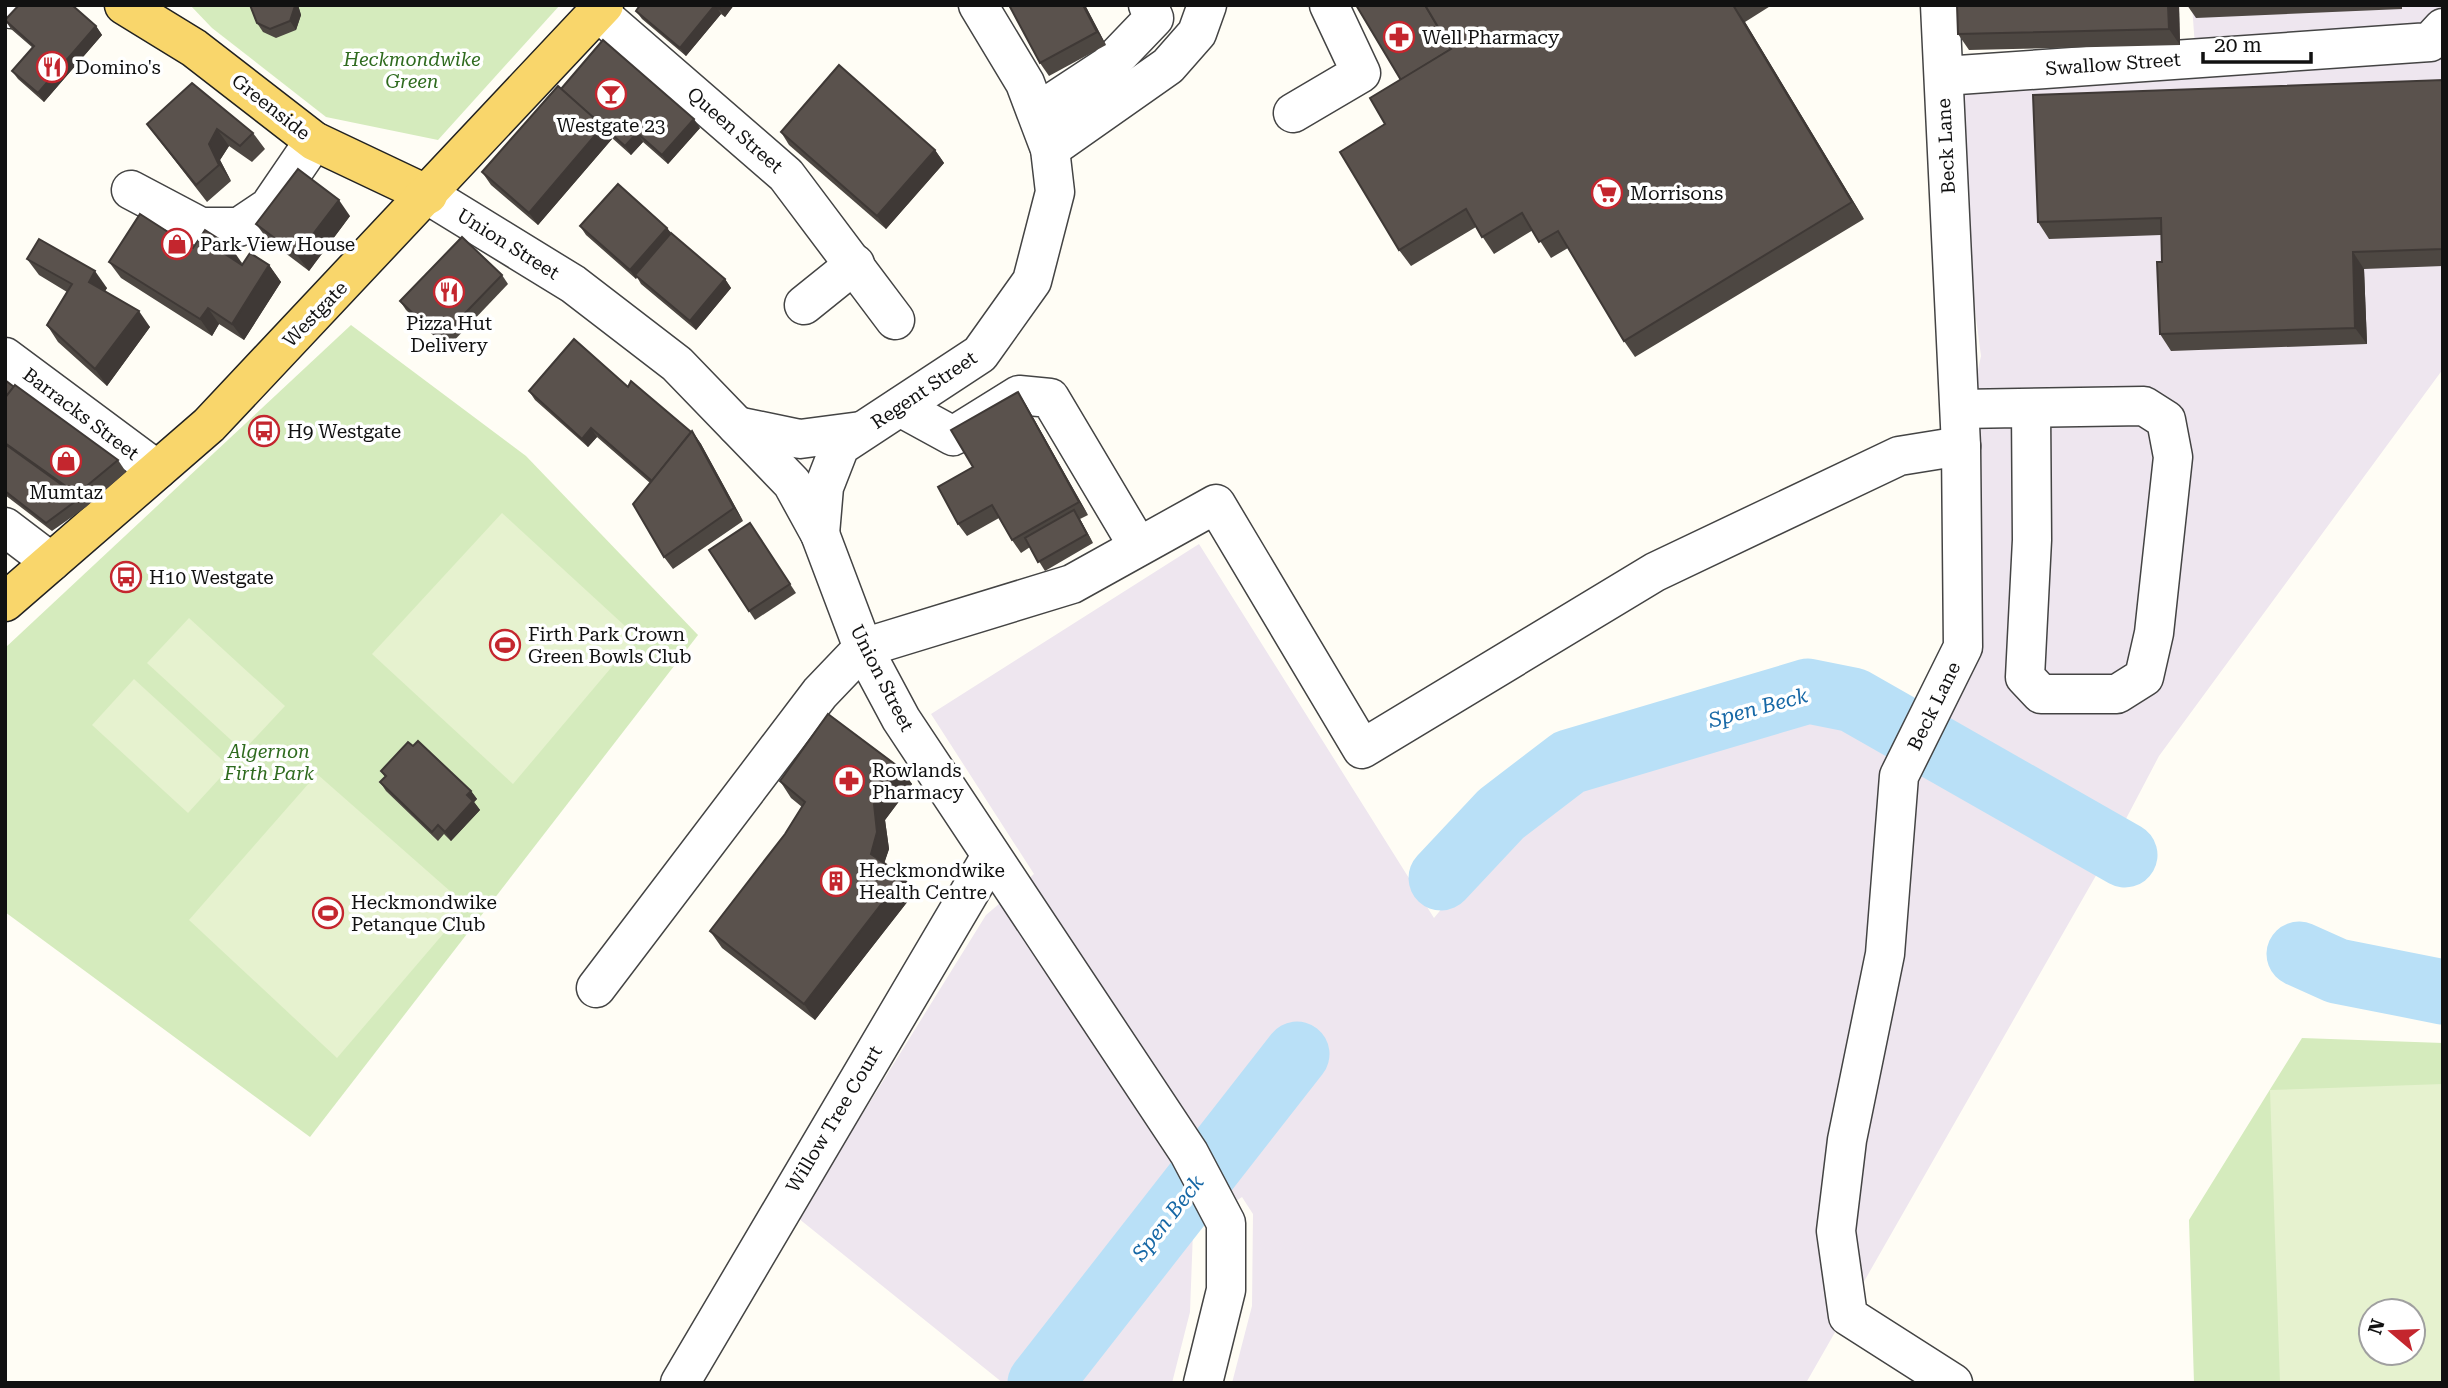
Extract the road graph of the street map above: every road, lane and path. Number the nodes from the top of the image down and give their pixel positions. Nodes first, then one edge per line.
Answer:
1 (124, 5) edge
2 (978, 5) edge
3 (1148, 5) edge
4 (1207, 5) edge
5 (1329, 5) edge
6 (1940, 5) edge
7 (601, 8) edge
8 (165, 19) edge
9 (2443, 28) edge
10 (1944, 76) junction
11 (1038, 112) junction
12 (1293, 113) dead end
13 (314, 141) junction
14 (1050, 149) junction
15 (131, 190) dead end
16 (428, 195) junction
17 (855, 264) junction
18 (804, 305) dead end
19 (895, 320) dead end
20 (5, 357) edge
21 (900, 407) junction
22 (2048, 407) junction
23 (737, 426) junction
24 (1961, 428) junction
25 (862, 431) junction
26 (157, 470) junction
27 (5, 527) edge
28 (820, 534) junction
29 (1138, 547) junction
30 (51, 562) junction
31 (5, 602) edge
32 (863, 648) junction
33 (991, 856) junction
34 (597, 988) dead end
35 (680, 1383) edge
36 (1203, 1383) edge
37 (1953, 1383) edge

1 - 8 main road, Greenside
2 - 11 street, Regent Street
3 - 11 street
4 - 14 street
5 - 12 street
6 - 10 street, Beck Lane
7 - 16 main road, Westgate
7 - 17 street, Queen Street
8 - 13 main road, Greenside
9 - 10 street, Swallow Street
10 - 24 street, Beck Lane
11 - 14 street, Regent Street
13 - 15 street
13 - 16 main road, Greenside
14 - 21 street, Regent Street
16 - 23 street, Union Street
16 - 26 main road, Westgate
17 - 18 street
17 - 19 street, Queen Street
20 - 26 street, Barracks Street
21 - 25 street, Regent Street
21 - 29 street
22 - 22 street
22 - 24 street
23 - 25 street, Regent Street
23 - 28 street, Union Street
24 - 29 street
24 - 37 street, Beck Lane
25 - 28 street, Regent Street
26 - 30 main road, Westgate
27 - 30 street
28 - 32 street, Union Street
29 - 32 street
30 - 31 main road, Westgate
32 - 33 street, Union Street
32 - 34 street
33 - 35 street, Willow Tree Court
33 - 36 street, Union Street

